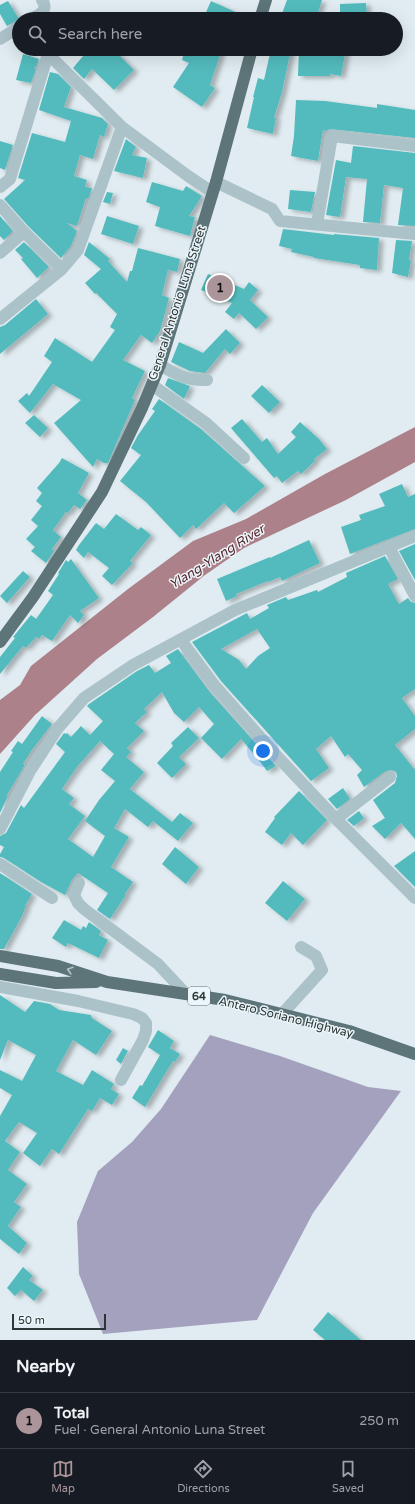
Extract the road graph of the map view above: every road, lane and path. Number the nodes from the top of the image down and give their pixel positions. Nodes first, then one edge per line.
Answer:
1 (42, 0) edge
2 (266, 0) edge
3 (43, 12) edge
4 (262, 12) edge
5 (12, 31) edge
6 (0, 39) edge
7 (45, 56) edge
8 (51, 56) edge
9 (250, 56) edge
10 (122, 126) junction
11 (415, 146) edge
12 (0, 187) edge
13 (214, 187) junction
14 (0, 205) edge
15 (317, 224) junction
16 (24, 232) junction
17 (415, 234) edge
18 (0, 253) edge
19 (62, 269) junction
20 (0, 319) edge
21 (160, 365) junction
22 (207, 380) dead end
23 (152, 384) junction
24 (244, 458) dead end
25 (415, 536) edge
26 (389, 547) junction
27 (415, 596) edge
28 (181, 640) junction
29 (0, 642) edge
30 (390, 777) dead end
31 (336, 819) junction
32 (0, 829) edge
33 (0, 864) edge
34 (79, 883) dead end
35 (52, 898) dead end
36 (415, 898) edge
37 (301, 947) dead end
38 (0, 956) edge
39 (0, 974) edge
40 (107, 982) junction
41 (0, 987) edge
42 (186, 994) junction
43 (282, 1014) junction
44 (415, 1054) edge
45 (122, 1080) dead end

1 - 3 street
2 - 4 main road
5 - 6 street
7 - 12 street
8 - 10 street
9 - 13 main road, General Antonio Luna Street
10 - 13 street
10 - 19 street
11 - 15 street
13 - 15 street
13 - 21 main road, General Antonio Luna Street
14 - 16 street
15 - 17 street
16 - 18 street
16 - 19 street
19 - 20 street
21 - 22 street
21 - 23 main road, General Antonio Luna Street
23 - 24 street
23 - 29 main road, General Antonio Luna Street
25 - 26 street
26 - 27 street
26 - 28 street
28 - 31 street
28 - 32 street
30 - 31 street
31 - 36 street
33 - 35 street
34 - 42 street
37 - 43 street
40 -> 38 main road, Antero Soriano Highway / 64
39 - 40 main road, Antero Soriano Highway / 64
40 - 42 main road, Antero Soriano Highway / 64
41 - 45 street
42 - 43 main road, Antero Soriano Highway / 64
43 - 44 main road, Antero Soriano Highway / 64

